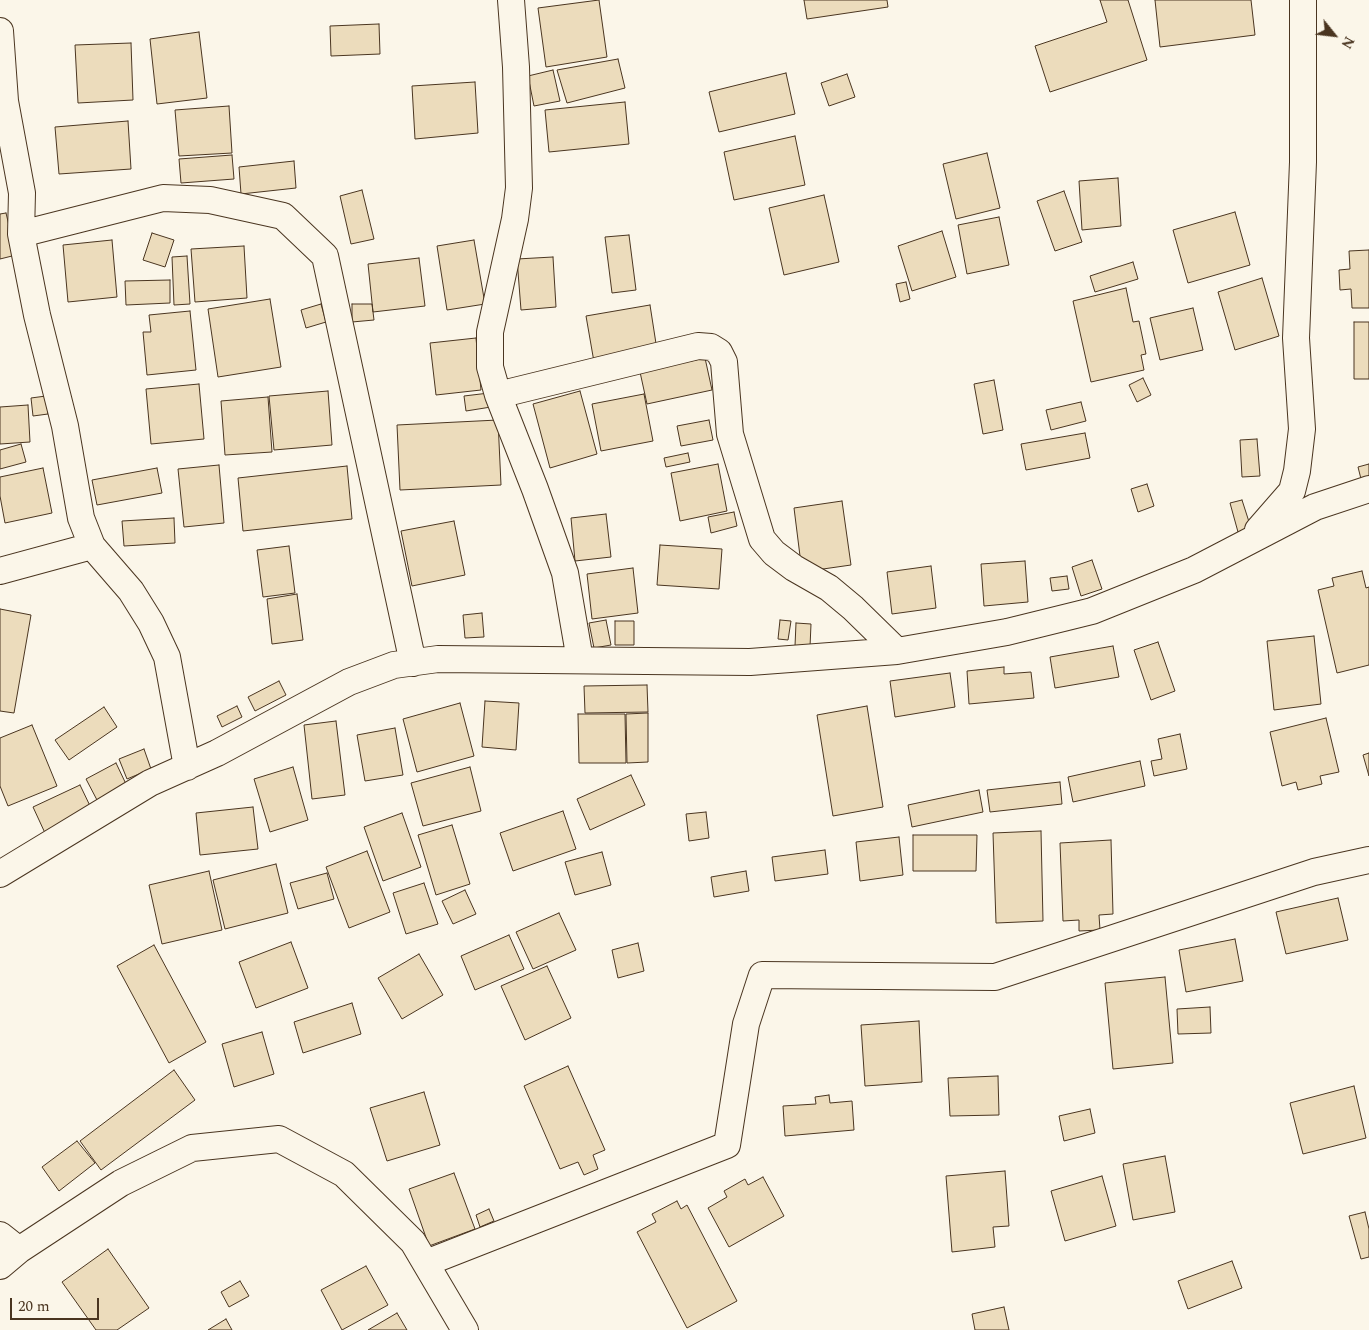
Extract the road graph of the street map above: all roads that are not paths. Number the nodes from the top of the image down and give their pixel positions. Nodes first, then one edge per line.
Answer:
1 (511, 0) edge
2 (1303, 0) edge
3 (0, 31) edge
4 (21, 234) junction
5 (498, 395) junction
6 (1369, 489) edge
7 (1248, 542) junction
8 (92, 546) junction
9 (0, 571) edge
10 (897, 651) junction
11 (580, 660) junction
12 (413, 663) junction
13 (187, 767) junction
14 (1369, 860) edge
15 (0, 874) edge
16 (6, 1250) edge
17 (426, 1263) junction
18 (465, 1330) edge

1 - 5 street
2 - 7 street
3 - 4 street
4 - 8 street
4 - 12 street
5 - 10 street
5 - 11 street
6 - 7 street
7 - 10 street
8 - 9 street
8 - 13 street
10 - 11 street
11 - 12 street
12 - 13 street
13 - 15 street
14 - 17 street
16 - 17 street
17 - 18 street

